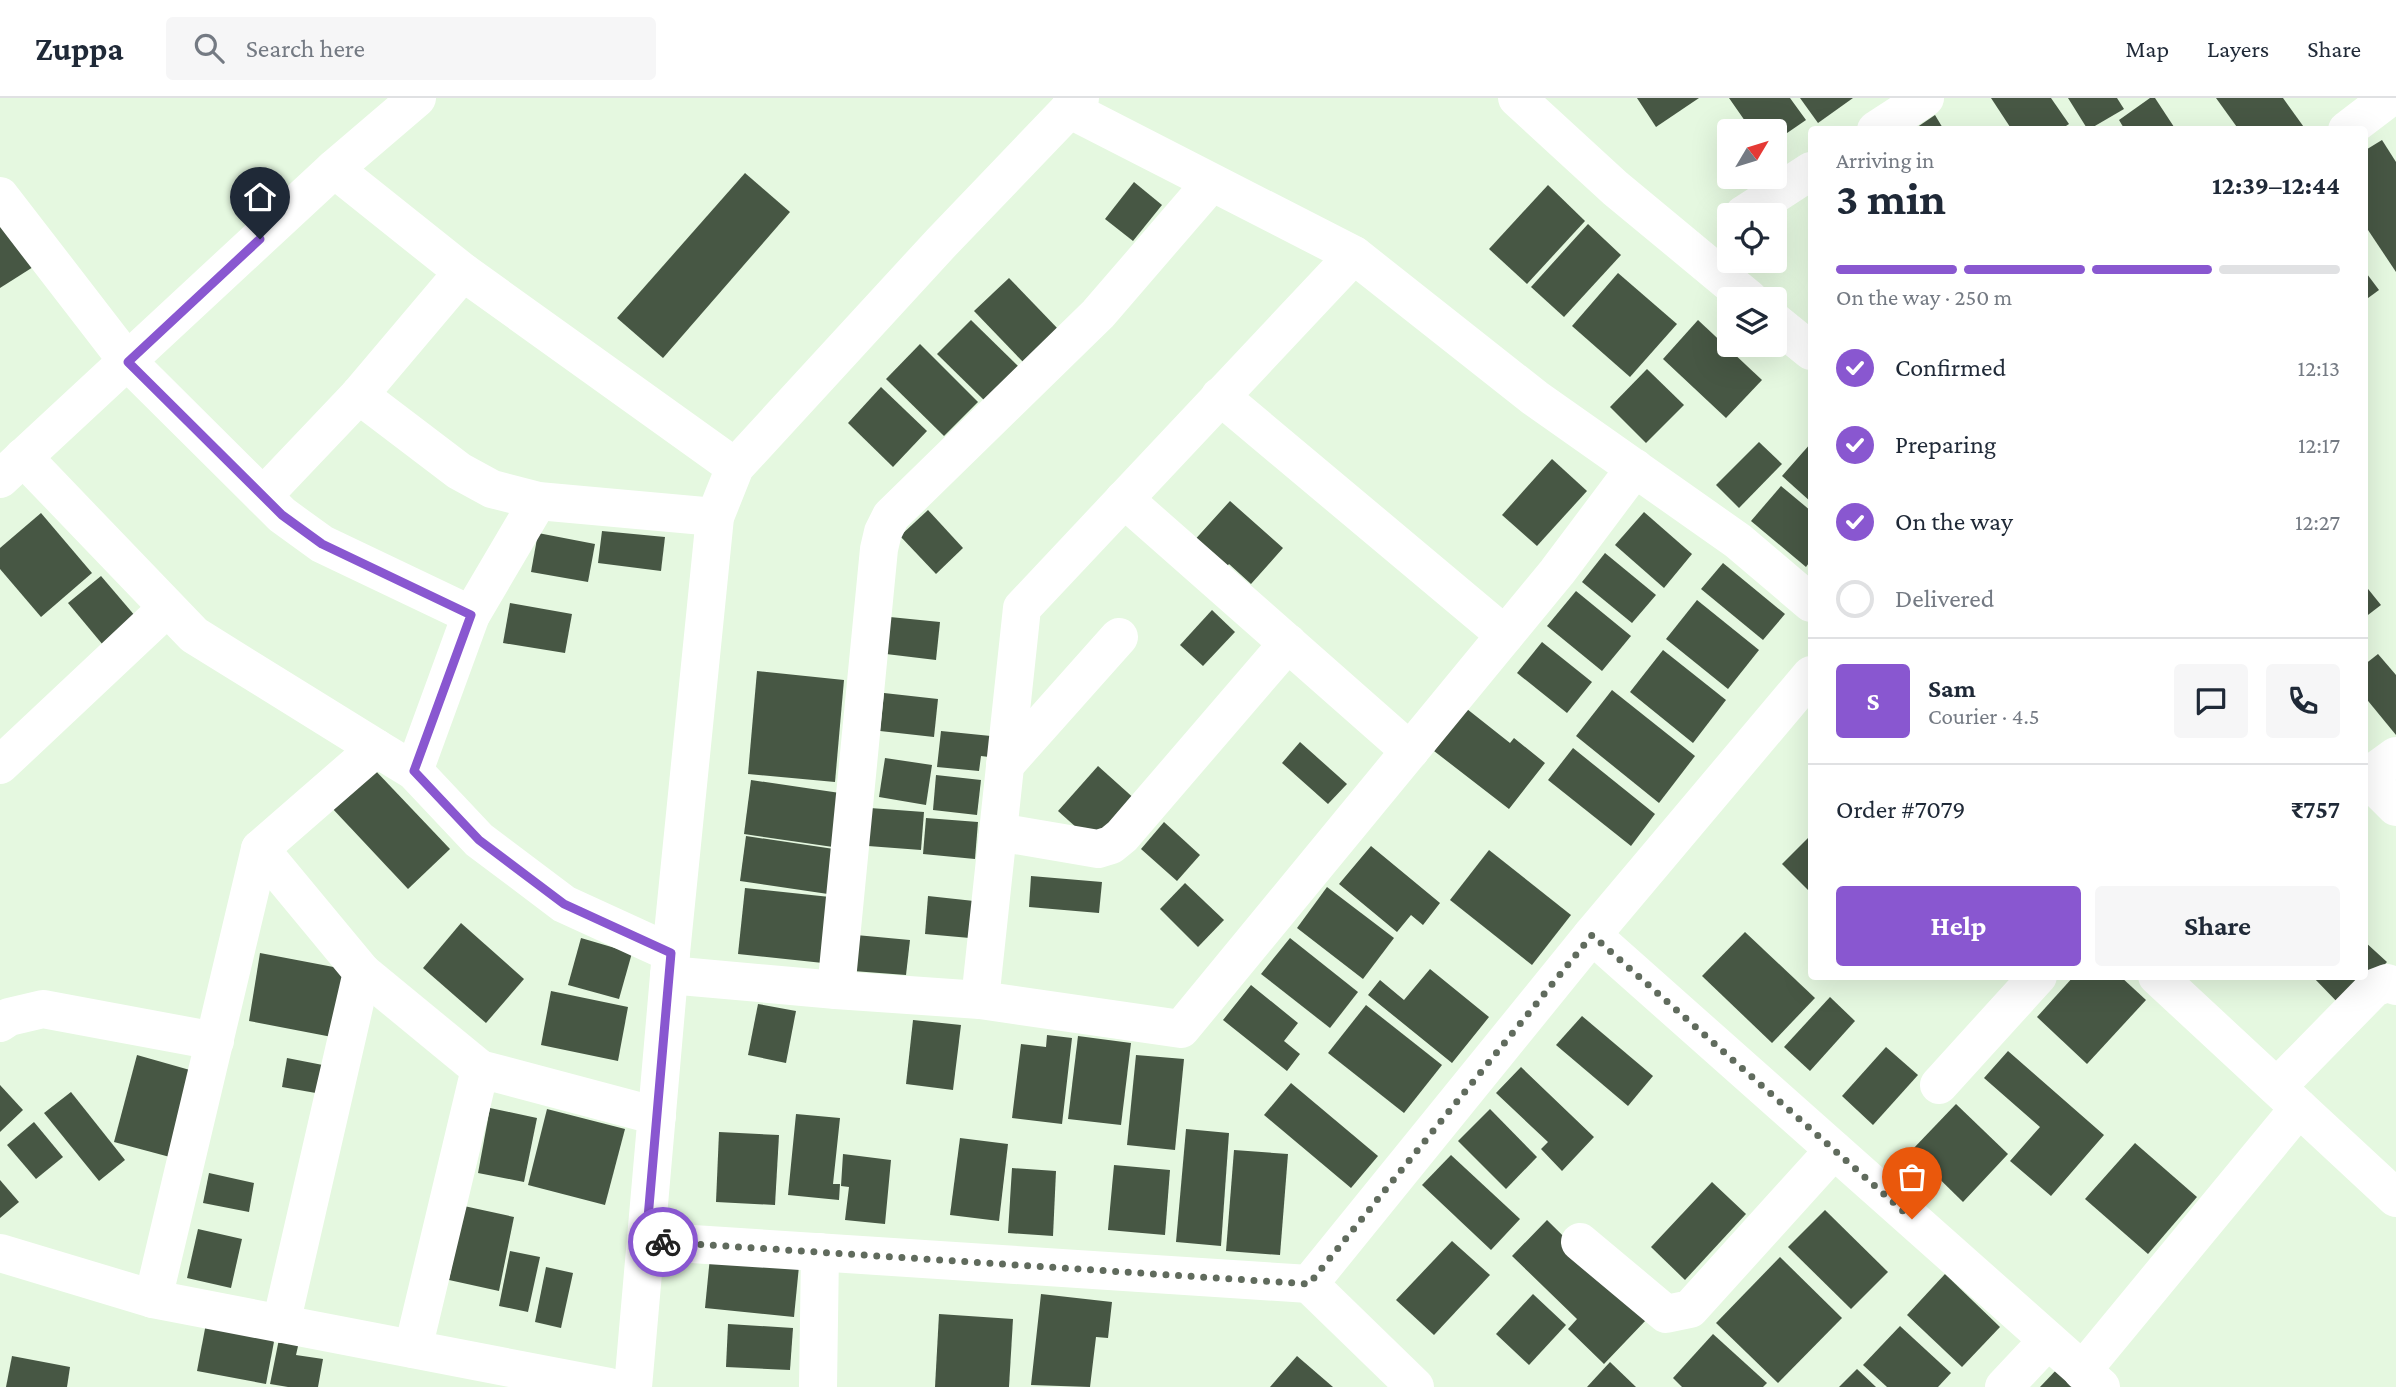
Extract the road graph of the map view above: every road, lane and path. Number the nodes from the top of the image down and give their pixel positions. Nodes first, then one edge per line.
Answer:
1 (417, 98) edge
2 (1925, 98) edge
3 (2389, 98) edge
4 (1532, 102) edge
5 (1074, 104) edge
6 (1882, 126) edge
7 (2352, 126) edge
8 (334, 169) junction
9 (1808, 173) edge
10 (1211, 183) junction
11 (0, 196) edge
12 (1762, 203) edge
13 (1717, 232) edge
14 (1689, 250) junction
15 (1354, 255) junction
16 (463, 272) junction
17 (1734, 287) edge
18 (1787, 332) edge
19 (1808, 349) edge
20 (128, 362) junction
21 (359, 395) junction
22 (1220, 396) junction
23 (735, 467) junction
24 (12, 468) edge
25 (1635, 468) junction
26 (263, 496) junction
27 (1124, 499) junction
28 (538, 501) junction
29 (715, 517) junction
30 (1808, 600) edge
31 (166, 608) junction
32 (471, 615) junction
33 (1505, 635) junction
34 (1119, 637) dead end
35 (1288, 643) junction
36 (1808, 684) edge
37 (376, 748) junction
38 (1410, 751) junction
39 (0, 765) edge
40 (1005, 765) junction
41 (2376, 769) edge
42 (414, 771) junction
43 (2396, 807) edge
44 (998, 832) junction
45 (260, 849) junction
46 (1592, 935) junction
47 (670, 964) junction
48 (362, 972) junction
49 (2034, 980) edge
50 (2164, 980) edge
51 (2396, 986) edge
52 (836, 990) junction
53 (980, 1000) junction
54 (0, 1023) edge
55 (215, 1041) junction
56 (480, 1069) junction
57 (1940, 1085) dead end
58 (2288, 1097) junction
59 (657, 1116) junction
60 (1834, 1150) junction
61 (2396, 1198) edge
62 (646, 1241) junction
63 (1580, 1242) dead end
64 (820, 1252) junction
65 (0, 1254) edge
66 (1309, 1284) junction
67 (153, 1299) junction
68 (281, 1324) junction
69 (2048, 1340) junction
70 (413, 1349) junction
71 (2092, 1379) edge
72 (609, 1387) edge
73 (633, 1387) edge
74 (818, 1387) edge
75 (1415, 1387) edge
76 (2004, 1387) edge

1 - 8 street
2 - 6 street
3 - 7 street
4 - 14 street
5 - 10 street
5 - 23 street
8 - 16 street
8 - 20 street
9 - 12 street
10 - 15 street
10 - 52 street
11 - 20 street
13 - 14 street
14 - 17 street
15 - 22 street
15 - 25 street
16 - 21 street
16 - 23 street
18 - 19 street
20 - 24 street
20 - 26 street
21 - 26 street
21 - 28 street
22 - 27 street
22 - 33 street
23 - 29 street
24 - 31 street
25 - 30 street
25 - 33 street
26 - 32 street
27 - 35 street
27 - 40 street
28 - 29 street
28 - 32 street
29 - 47 street
31 - 37 street
31 - 39 street
32 - 42 street
33 - 38 street
34 - 40 street
35 - 38 street
35 - 44 street
36 - 46 street
37 - 42 street
37 - 45 street
38 - 53 street
40 - 44 street
41 - 43 street
42 - 47 street
44 - 53 street
45 - 48 street
45 - 55 street
46 - 60 street
46 - 66 street
47 - 52 street
47 - 59 street
48 - 56 street
48 - 68 street
49 - 57 street
50 - 58 street
51 - 58 street
52 - 53 street
54 - 55 street
55 - 67 street
56 - 59 street
56 - 70 street
58 - 61 street
58 - 71 street
59 - 62 street
60 - 63 street
60 - 69 street
62 - 64 street
62 - 73 street
64 - 66 street
64 - 74 street
65 - 67 street
66 - 75 street
67 - 68 street
68 - 70 street
69 - 71 street
69 - 76 street
70 - 72 street

